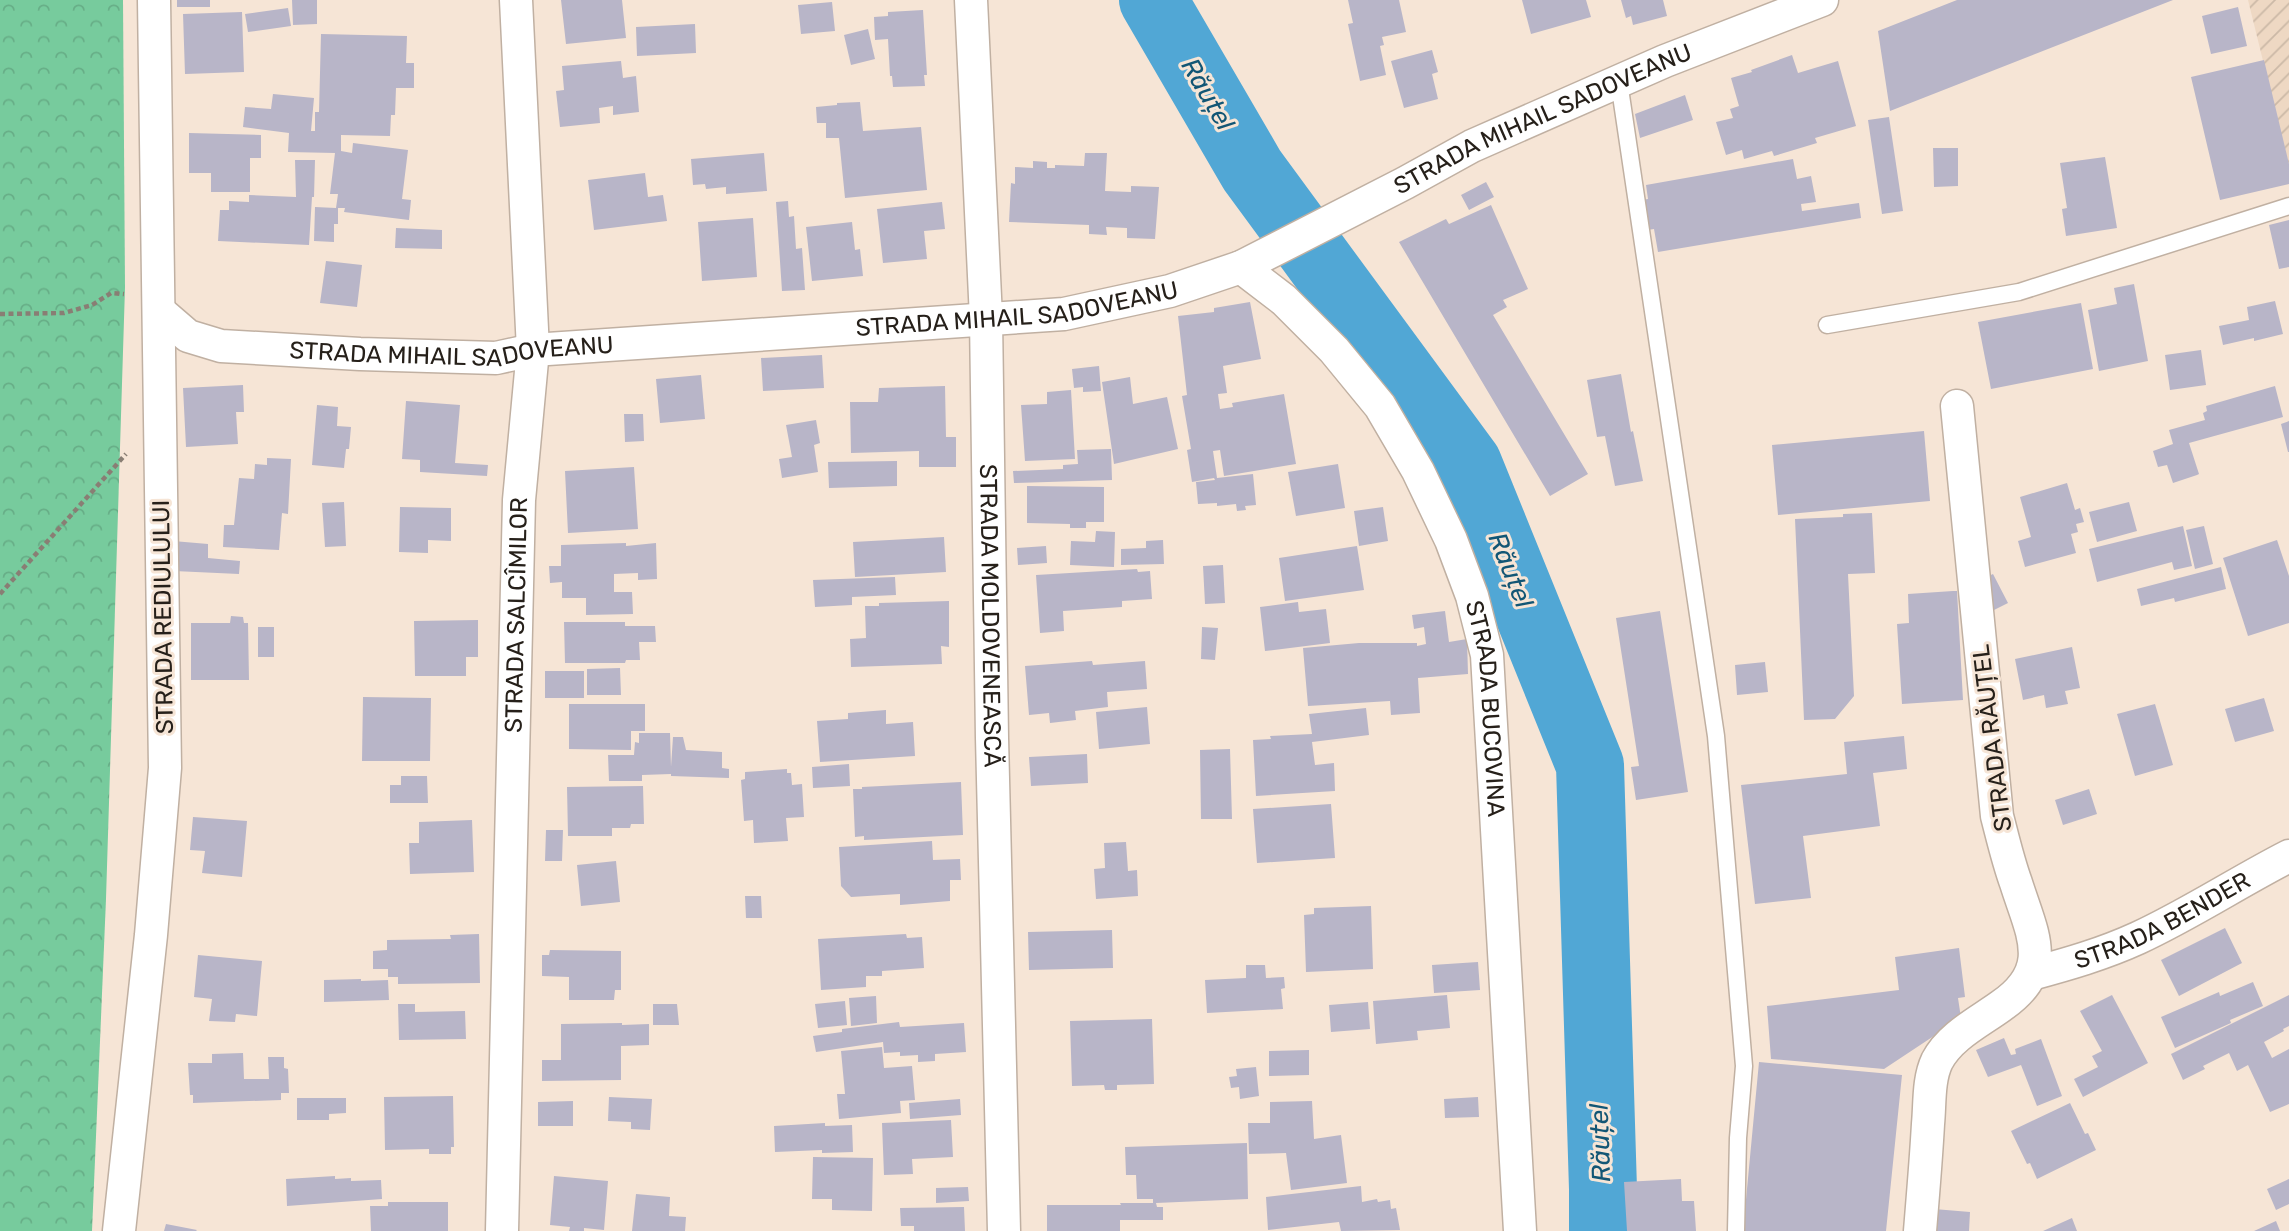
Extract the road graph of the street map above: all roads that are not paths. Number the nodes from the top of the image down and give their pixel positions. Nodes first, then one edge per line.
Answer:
1 (154, 0) edge
2 (516, 0) edge
3 (971, 0) edge
4 (1822, 0) edge
5 (1619, 82) junction
6 (2289, 206) edge
7 (1249, 263) junction
8 (159, 311) junction
9 (986, 318) junction
10 (1827, 325) dead end
11 (533, 350) junction
12 (1957, 406) dead end
13 (2289, 856) edge
14 (2031, 974) junction
15 (119, 1231) edge
16 (502, 1231) edge
17 (1004, 1231) edge
18 (1520, 1231) edge
19 (1736, 1231) edge
20 (1920, 1231) edge

1 - 8 street, STRADA REDIULULUI
2 - 11 street, STRADA SALCÎMILOR
3 - 9 street, STRADA MOLDOVENEASCĂ
4 - 5 street, STRADA MIHAIL SADOVEANU
5 - 7 street, STRADA MIHAIL SADOVEANU
5 - 19 lane
6 - 10 lane
7 - 9 street, STRADA MIHAIL SADOVEANU
7 - 18 street, STRADA BUCOVINA
8 - 11 street, STRADA MIHAIL SADOVEANU
8 - 15 street, STRADA REDIULULUI
9 - 11 street, STRADA MIHAIL SADOVEANU
9 - 17 street, STRADA MOLDOVENEASCĂ
11 - 16 street, STRADA SALCÎMILOR
12 - 14 street, STRADA RĂUȚEL
13 - 14 street, STRADA BENDER
14 - 20 street

